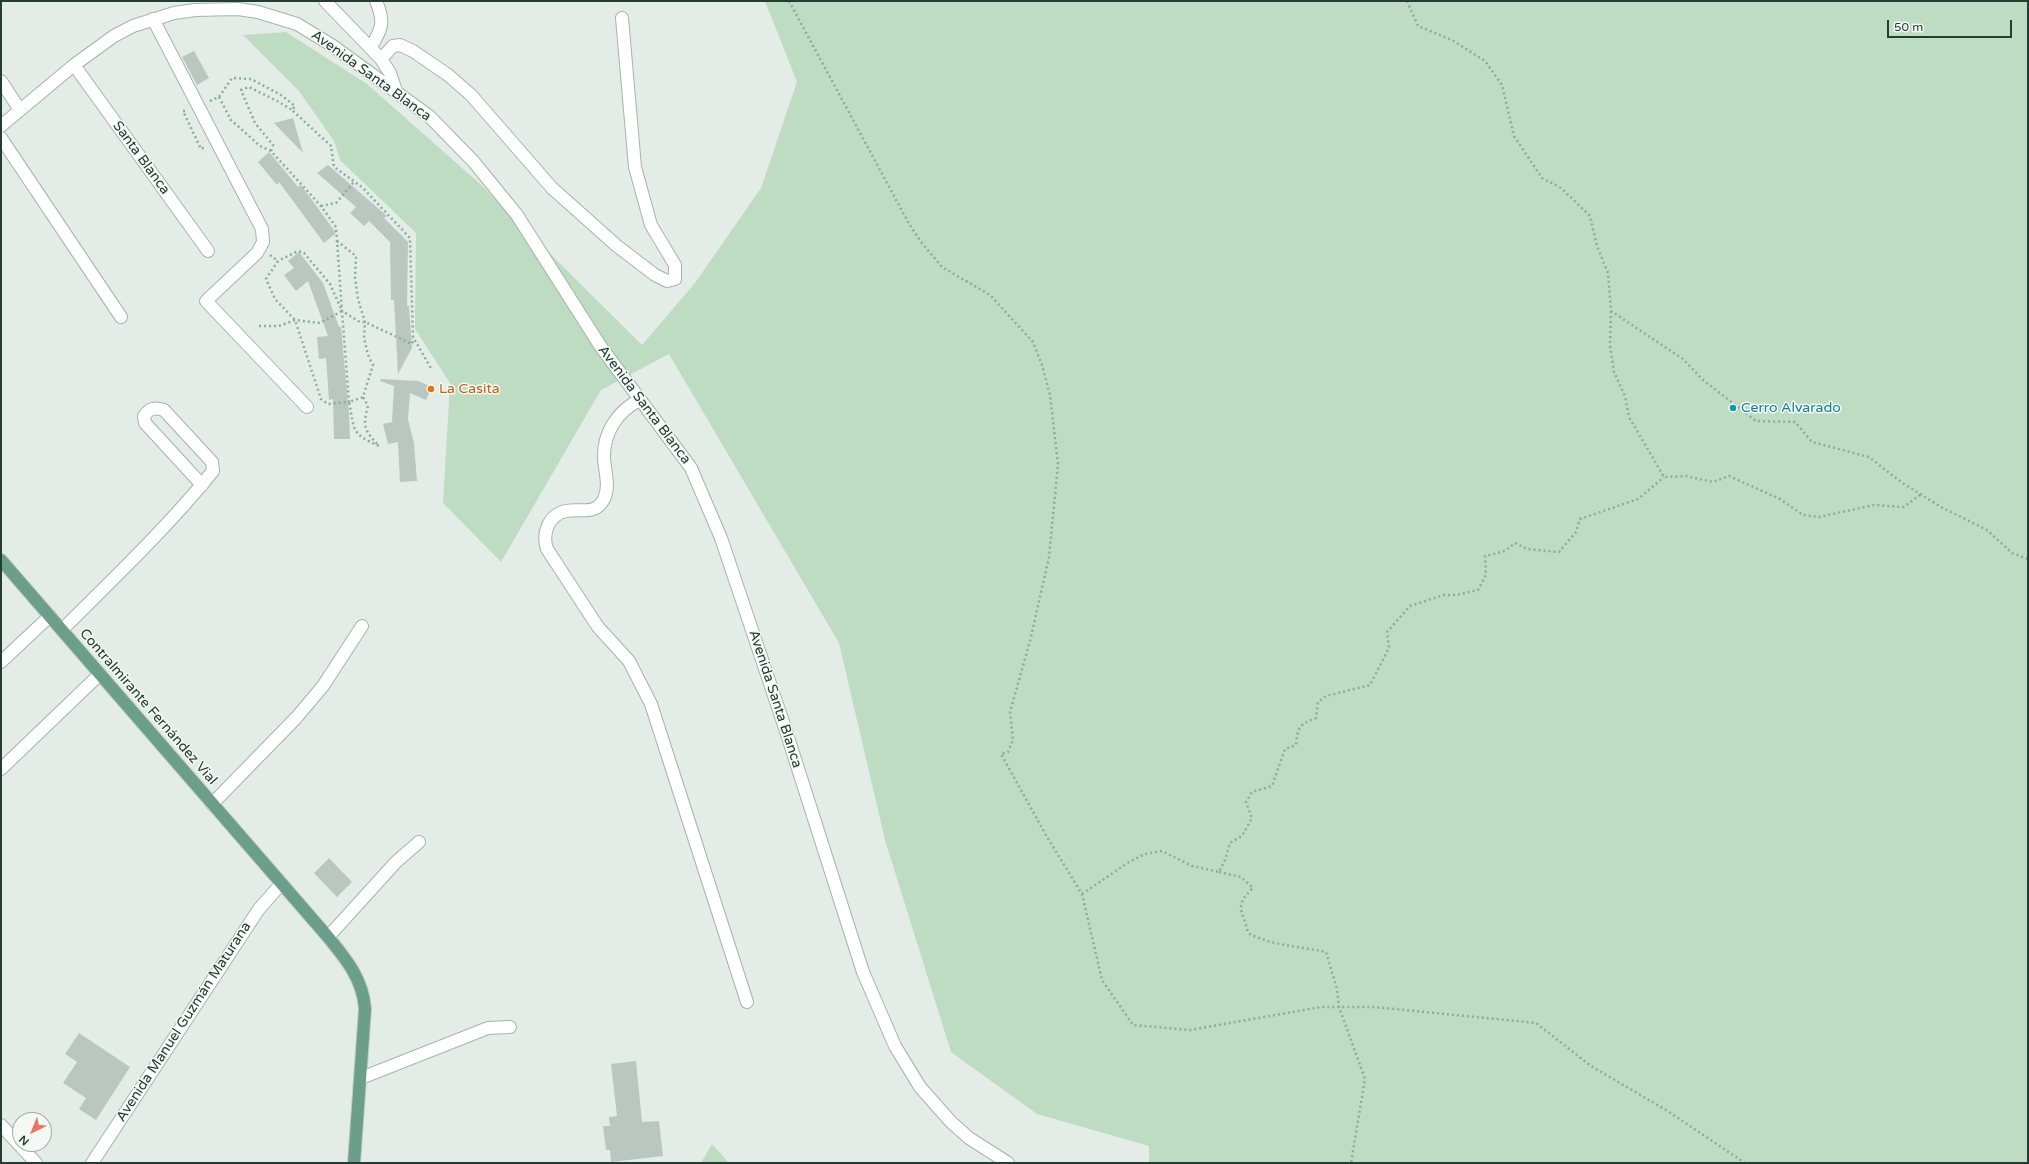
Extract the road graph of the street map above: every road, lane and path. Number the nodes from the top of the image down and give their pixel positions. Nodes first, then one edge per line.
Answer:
1 (326, 1) edge
2 (376, 1) edge
3 (789, 1) edge
4 (1407, 1) edge
5 (622, 18) dead end
6 (153, 19) junction
7 (371, 47) junction
8 (381, 59) junction
9 (74, 65) junction
10 (1, 81) edge
11 (396, 91) junction
12 (220, 97) junction
13 (199, 105) junction
14 (20, 110) junction
15 (292, 110) junction
16 (1, 126) edge
17 (1, 138) edge
18 (208, 146) dead end
19 (271, 152) junction
20 (354, 182) junction
21 (321, 206) junction
22 (337, 241) junction
23 (260, 247) junction
24 (208, 251) dead end
25 (278, 261) junction
26 (1611, 311) junction
27 (342, 312) junction
28 (122, 317) dead end
29 (295, 320) junction
30 (365, 322) junction
31 (259, 326) dead end
32 (413, 337) junction
33 (432, 370) dead end
34 (363, 396) junction
35 (639, 400) junction
36 (349, 402) junction
37 (307, 407) dead end
38 (1664, 478) junction
39 (202, 485) junction
40 (1921, 494) junction
41 (2028, 559) edge
42 (1, 560) edge
43 (50, 616) junction
44 (362, 626) dead end
45 (62, 630) junction
46 (1, 662) edge
47 (100, 674) junction
48 (1, 769) edge
49 (212, 804) junction
50 (419, 842) dead end
51 (1219, 872) junction
52 (281, 884) junction
53 (1082, 894) junction
54 (328, 937) junction
55 (747, 1002) dead end
56 (1339, 1007) junction
57 (510, 1027) dead end
58 (361, 1078) junction
59 (1, 1125) edge
60 (36, 1163) edge
61 (92, 1163) edge
62 (354, 1163) edge
63 (1008, 1163) edge
64 (1351, 1163) edge
65 (1745, 1163) edge

1 - 7 street
2 - 7 street
3 - 53 path
4 - 26 path
5 - 8 street
6 - 9 street, Avenida Santa Blanca
6 - 11 street, Avenida Santa Blanca
6 - 13 street
7 - 8 street
8 - 11 street
9 - 14 street, Avenida Santa Blanca
9 - 24 street, Santa Blanca
10 - 14 street
11 - 35 street, Avenida Santa Blanca
12 - 13 path
12 - 15 path
12 - 19 path
13 - 18 path
13 - 23 street
14 - 16 street, Avenida Santa Blanca
15 - 19 path
15 - 20 path
17 - 28 street
19 - 21 path
20 - 21 path
20 - 32 path
21 - 22 path
22 - 27 path
22 - 30 path
23 - 25 path
23 - 37 street
25 - 27 path
25 - 29 path
26 - 38 path
26 - 40 path
27 - 29 path
27 - 30 path
27 - 36 path
29 - 31 path
29 - 36 path
30 - 32 path
30 - 34 path
32 - 33 path
34 - 36 path
34 - 36 path
35 - 55 street
35 - 63 street, Avenida Santa Blanca
38 - 40 path
38 - 51 path
39 - 39 street, Contralmirante Fernández Vial
39 - 45 street, Contralmirante Fernández Vial
40 - 41 path
42 - 43 main road, Contralmirante Fernández Vial
43 - 45 main road, Contralmirante Fernández Vial
43 - 46 street
44 - 49 street, Contralmirante Fernández Vial
45 - 47 main road, Contralmirante Fernández Vial
47 - 48 street
47 - 49 main road, Contralmirante Fernández Vial
49 - 52 main road, Contralmirante Fernández Vial
50 - 54 street
51 - 53 path
51 - 56 path
52 - 54 main road, Contralmirante Fernández Vial
52 - 61 street, Avenida Manuel Guzmán Maturana
53 - 56 path
54 - 58 main road, Contralmirante Fernández Vial
56 - 64 path
56 - 65 path
57 - 58 street
58 - 62 main road, Contralmirante Fernández Vial
59 - 60 street

